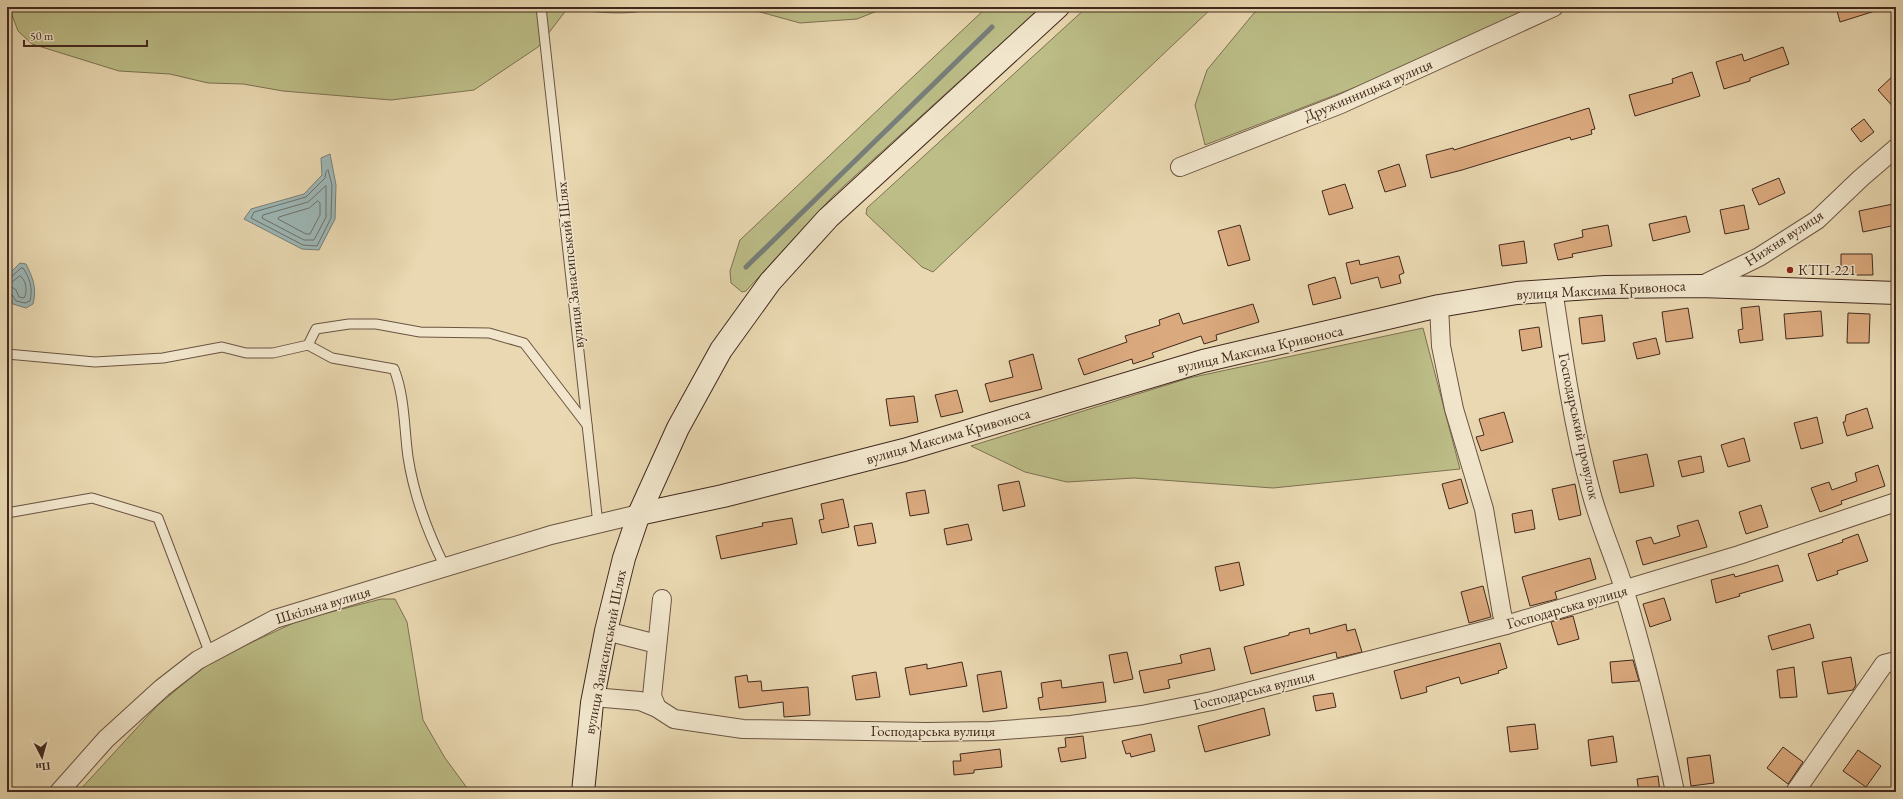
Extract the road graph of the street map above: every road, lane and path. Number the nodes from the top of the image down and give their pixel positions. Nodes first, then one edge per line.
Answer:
1 (541, 7) edge
2 (1058, 7) edge
3 (1548, 8) edge
4 (1896, 148) edge
5 (1180, 167) dead end
6 (1700, 286) junction
7 (1554, 289) junction
8 (1896, 293) edge
9 (1439, 306) junction
10 (308, 345) junction
11 (7, 354) edge
12 (587, 425) junction
13 (1896, 502) edge
14 (7, 513) edge
15 (639, 514) junction
16 (598, 524) junction
17 (445, 568) junction
18 (1625, 591) junction
19 (662, 599) dead end
20 (1506, 626) junction
21 (606, 631) junction
22 (657, 644) junction
23 (210, 654) junction
24 (1894, 661) edge
25 (593, 697) junction
26 (657, 708) junction
27 (59, 792) edge
28 (583, 792) edge
29 (1675, 792) edge
30 (1795, 792) edge

1 - 12 lane, вулиця Занасипський Шлях
2 - 15 street, вулиця Занасипський Шлях
3 - 5 street, Дружинницька вулиця
4 - 6 street, Нижня вулиця
6 - 7 street, вулиця Максима Кривоноса
6 - 8 street, вулиця Максима Кривоноса
7 - 9 street, вулиця Максима Кривоноса
7 - 18 street, Господарський провулок
9 - 15 street, вулиця Максима Кривоноса
9 - 20 street
10 - 11 lane
10 - 12 lane
10 - 17 lane
12 - 16 lane, вулиця Занасипський Шлях
13 - 18 street, Господарська вулиця
14 - 23 lane
15 - 16 street, Шкільна вулиця
15 - 21 street, вулиця Занасипський Шлях
16 - 17 street, Шкільна вулиця
17 - 23 street, Шкільна вулиця
18 - 20 street, Господарська вулиця
18 - 29 street, Господарський провулок
19 - 22 street
20 - 26 street, Господарська вулиця
21 - 22 street
21 - 25 street, вулиця Занасипський Шлях
22 - 26 street
23 - 27 street, Шкільна вулиця
24 - 30 street
25 - 26 street, Господарська вулиця
25 - 28 street, вулиця Занасипський Шлях

